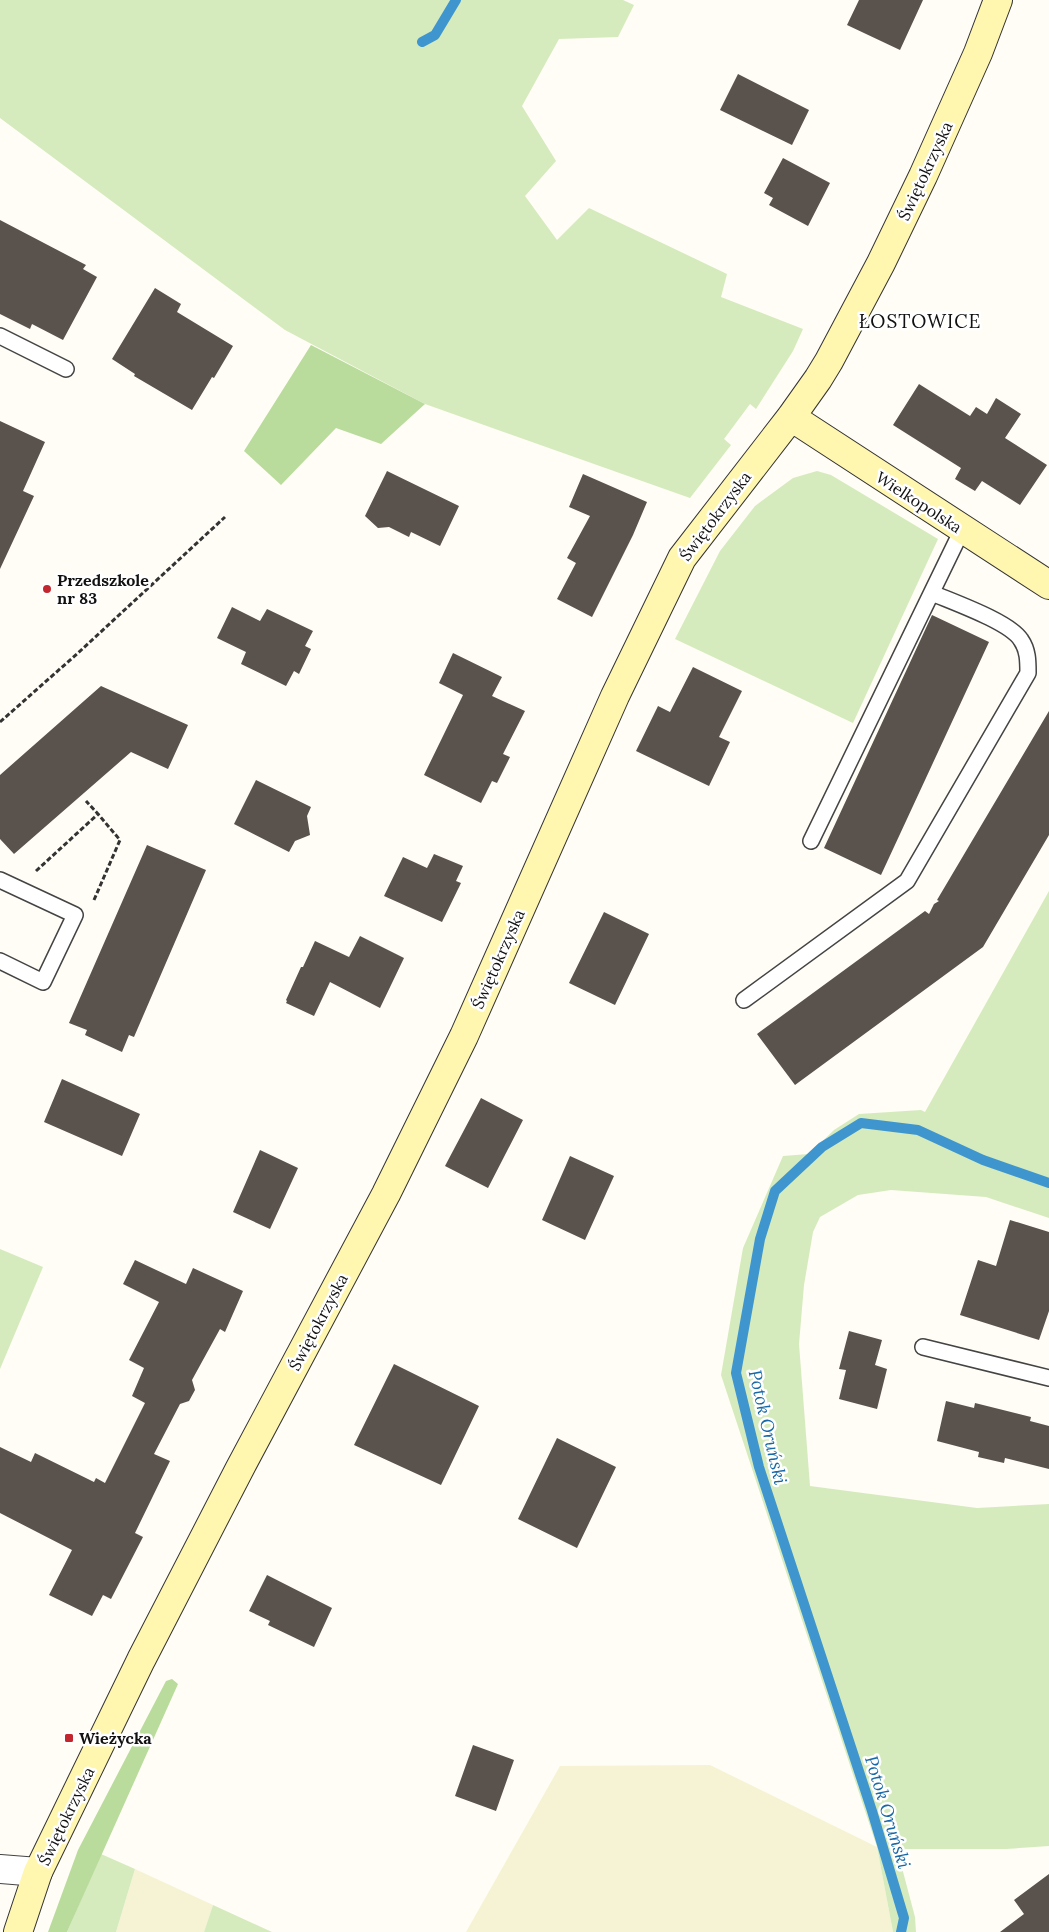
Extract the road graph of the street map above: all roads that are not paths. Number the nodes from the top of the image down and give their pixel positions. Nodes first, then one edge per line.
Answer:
1 (998, 0) edge
2 (0, 336) edge
3 (66, 369) dead end
4 (791, 417) junction
5 (962, 530) junction
6 (1049, 585) edge
7 (932, 593) junction
8 (811, 841) dead end
9 (0, 880) edge
10 (0, 961) edge
11 (744, 1000) dead end
12 (923, 1348) dead end
13 (1049, 1378) edge
14 (0, 1869) edge
15 (38, 1872) junction
16 (18, 1932) edge

1 - 4 main road, Świętokrzyska
2 - 3 lane
4 - 5 main road, Wielkopolska
4 - 15 main road, Świętokrzyska
5 - 6 main road, Wielkopolska
5 - 7 lane
7 - 8 lane
7 - 11 lane
9 - 10 lane
12 - 13 lane
14 - 15 street
15 - 16 main road, Świętokrzyska

